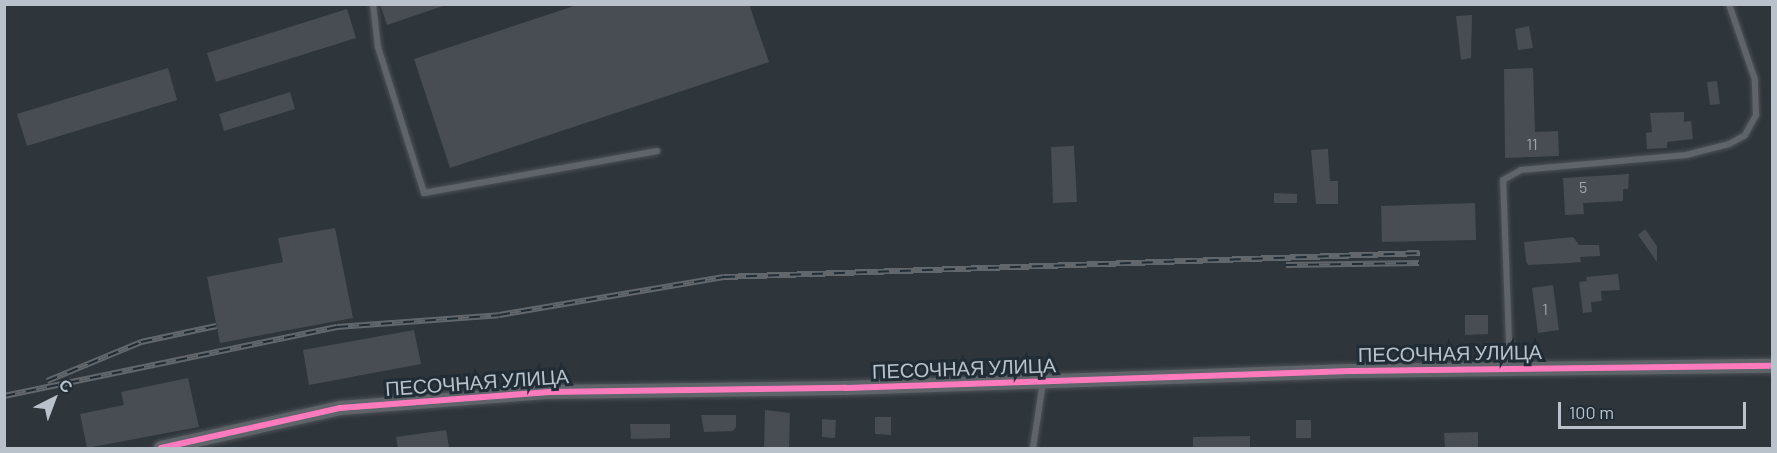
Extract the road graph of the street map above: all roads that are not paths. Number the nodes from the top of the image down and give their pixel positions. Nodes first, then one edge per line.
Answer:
1 (373, 4) edge
2 (1730, 4) edge
3 (657, 151) dead end
4 (1773, 366) edge
5 (1510, 368) junction
6 (1043, 382) junction
7 (161, 448) edge
8 (1033, 448) edge

1 - 3 lane
2 - 5 lane
4 - 5 street, ПЕСОЧНАЯ УЛИЦА
5 - 6 street, ПЕСОЧНАЯ УЛИЦА
6 - 7 street, ПЕСОЧНАЯ УЛИЦА
6 - 8 lane

